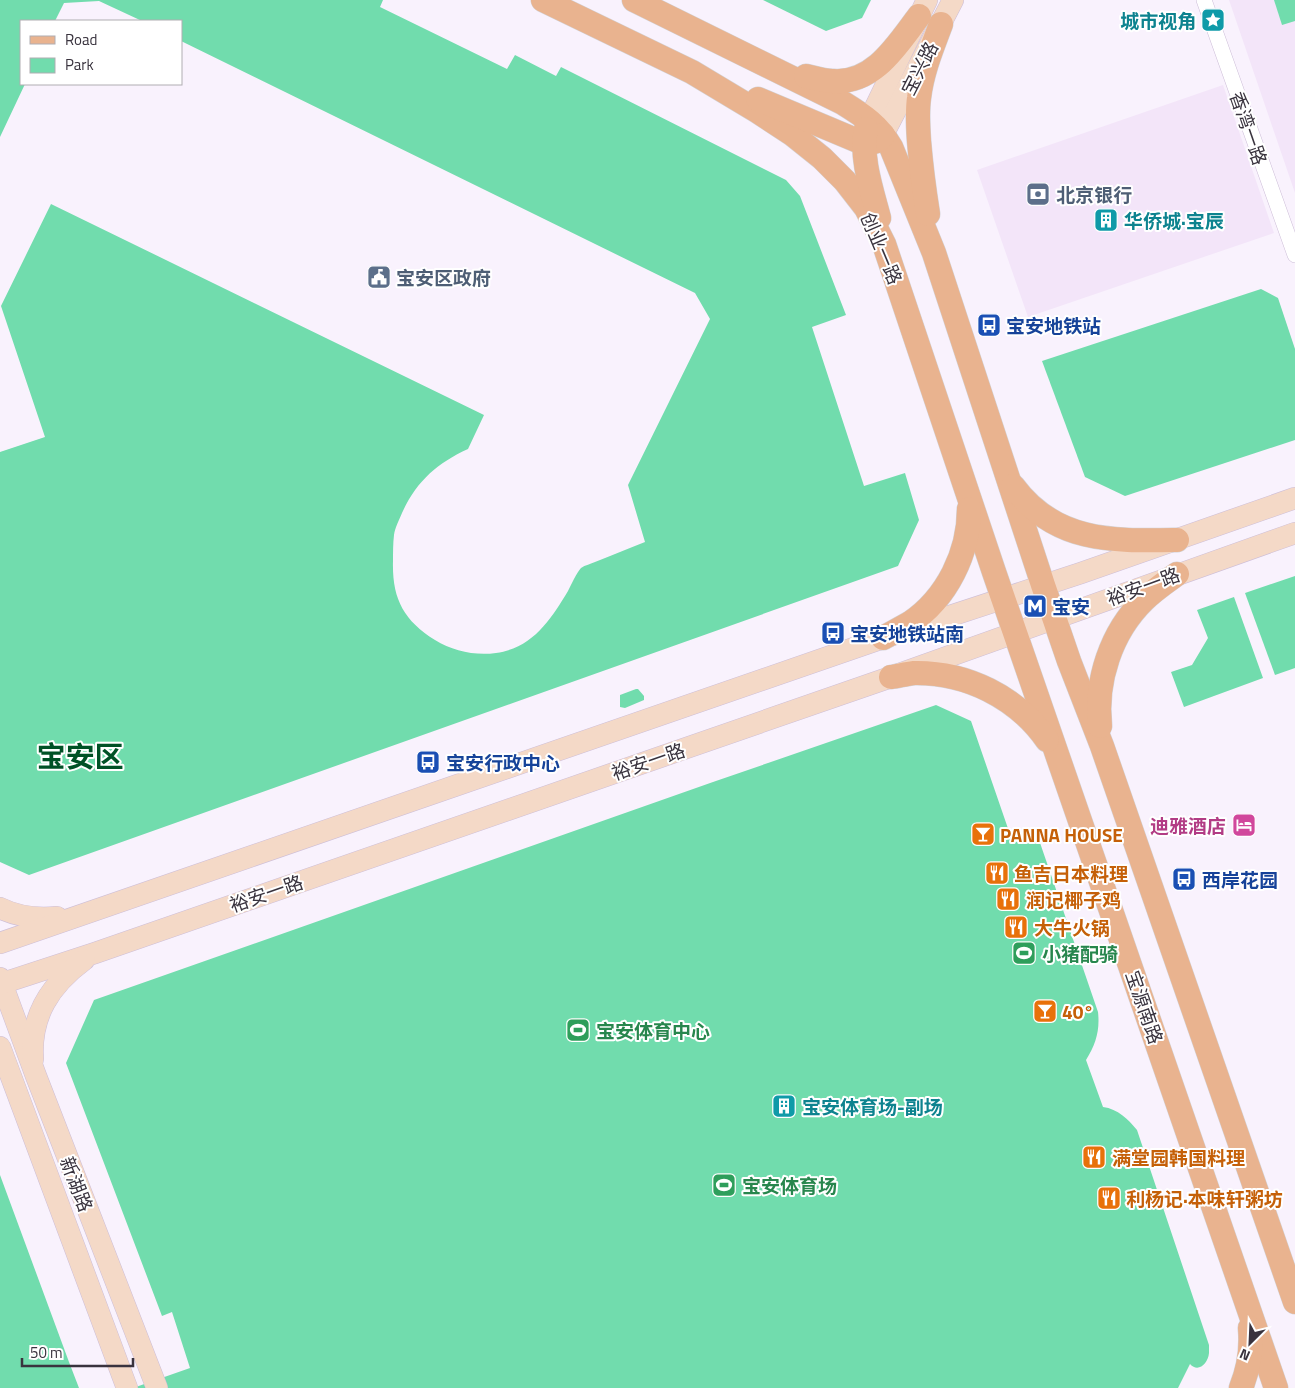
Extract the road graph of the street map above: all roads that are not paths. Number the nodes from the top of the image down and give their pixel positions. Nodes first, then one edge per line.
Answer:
1 (543, 0) edge
2 (634, 0) edge
3 (953, 0) edge
4 (1204, 0) edge
5 (929, 13) edge
6 (774, 68) junction
7 (692, 72) junction
8 (872, 132) junction
9 (884, 244) junction
10 (934, 253) junction
11 (1295, 256) edge
12 (1008, 479) junction
13 (969, 498) junction
14 (1295, 498) edge
15 (1295, 533) edge
16 (1176, 540) junction
17 (1177, 574) junction
18 (1043, 585) junction
19 (1003, 598) junction
20 (1054, 618) junction
21 (1014, 632) junction
22 (883, 638) junction
23 (891, 677) junction
24 (1102, 746) junction
25 (1059, 760) junction
26 (0, 908) edge
27 (84, 914) junction
28 (0, 943) edge
29 (94, 953) junction
30 (1, 982) edge
31 (0, 1047) edge
32 (0, 1062) edge
33 (36, 1076) junction
34 (14, 1086) junction
35 (56, 1128) junction
36 (32, 1134) junction
37 (1291, 1283) edge
38 (1295, 1302) edge
39 (1249, 1308) junction
40 (127, 1388) edge
41 (157, 1388) edge
42 (1241, 1388) edge
43 (1276, 1388) edge

1 - 7 main road, 创业一路
2 - 6 main road
3 - 5 main road, 宝兴路
4 - 11 street, 香湾一路
5 - 6 main road
5 - 8 main road, 宝兴路
5 - 10 main road
6 - 8 main road
7 - 8 main road
7 - 9 main road, 创业一路
8 - 9 main road
8 - 10 main road
9 - 13 main road, 创业一路
10 - 12 main road
12 - 16 main road
12 - 18 main road
13 - 19 main road, 创业一路
13 - 22 main road
14 - 16 main road, 裕安一路
15 - 17 main road, 裕安一路
16 - 18 main road, 裕安一路
17 - 20 main road, 裕安一路
17 - 24 main road
18 - 19 main road, 裕安一路
18 - 20 main road
19 - 21 main road, 宝源南路
19 - 22 main road, 裕安一路
20 - 21 main road, 裕安一路
20 - 24 main road
21 - 23 main road, 裕安一路
21 - 25 main road, 宝源南路
22 - 27 main road, 裕安一路
23 - 25 main road
23 - 29 main road, 裕安一路
24 - 37 main road
25 - 39 main road, 宝源南路
26 - 27 main road
27 - 28 main road, 裕安一路
29 - 30 main road, 裕安一路
29 - 33 main road
30 - 33 main road, 新湖路
31 - 34 main road, 新湖路
32 - 34 main road
33 - 35 main road, 新湖路
34 - 36 main road, 新湖路
35 - 36 main road
35 - 41 main road, 新湖路
36 - 40 main road, 新湖路
37 - 38 main road
39 - 42 main road
39 - 43 main road, 宝源南路

